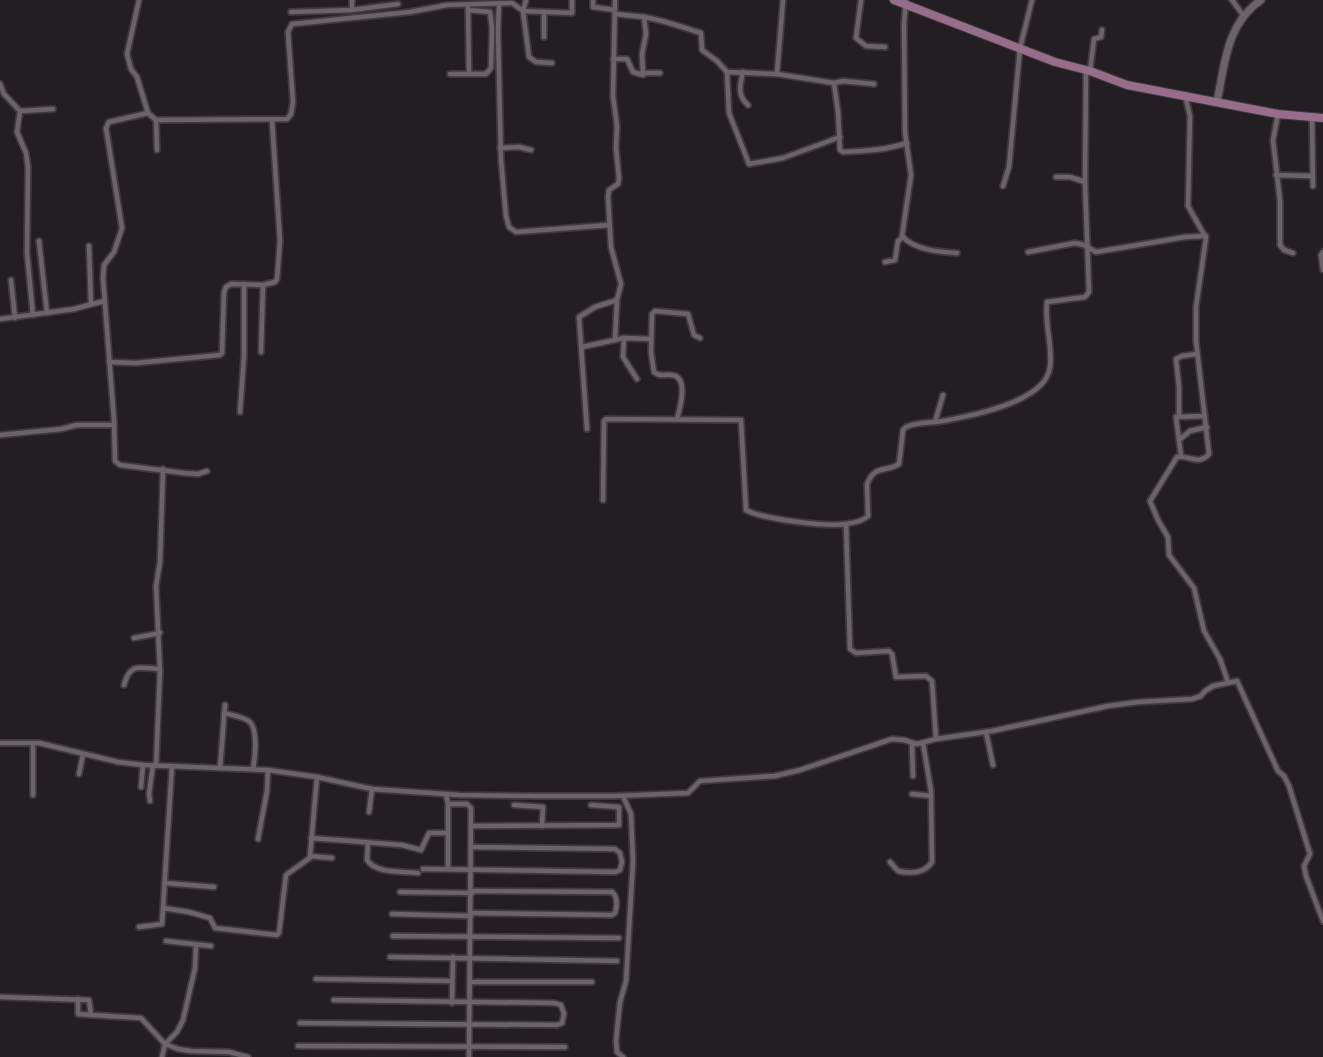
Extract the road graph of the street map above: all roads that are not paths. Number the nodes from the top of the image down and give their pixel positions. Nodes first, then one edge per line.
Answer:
1 (139, 0) edge
2 (352, 0) edge
3 (526, 0) edge
4 (572, 0) edge
5 (593, 0) edge
6 (615, 0) edge
7 (783, 0) edge
8 (861, 0) edge
9 (894, 0) edge
10 (1032, 0) edge
11 (1232, 0) edge
12 (1261, 0) edge
13 (499, 2) edge
14 (906, 2) edge
15 (398, 4) dead end
16 (468, 8) junction
17 (352, 10) junction
18 (523, 11) junction
19 (291, 12) dead end
20 (544, 12) junction
21 (615, 12) junction
22 (1244, 15) junction
23 (644, 17) junction
24 (352, 19) junction
25 (1102, 30) dead end
26 (544, 37) dead end
27 (885, 47) dead end
28 (1020, 48) junction
29 (613, 59) junction
30 (552, 63) dead end
31 (1088, 71) junction
32 (727, 72) junction
33 (743, 72) junction
34 (643, 73) junction
35 (660, 73) dead end
36 (450, 74) dead end
37 (469, 74) junction
38 (777, 74) junction
39 (0, 84) edge
40 (834, 84) junction
41 (874, 84) dead end
42 (1185, 95) junction
43 (1217, 102) junction
44 (748, 105) dead end
45 (53, 109) dead end
46 (20, 111) junction
47 (148, 113) junction
48 (1278, 114) junction
49 (1312, 117) junction
50 (1323, 118) edge
51 (156, 120) junction
52 (272, 120) junction
53 (840, 137) junction
54 (907, 143) junction
55 (500, 148) junction
56 (157, 150) dead end
57 (531, 150) dead end
58 (1276, 175) junction
59 (1312, 176) junction
60 (1056, 177) dead end
61 (1085, 182) junction
62 (1003, 186) dead end
63 (1313, 186) dead end
64 (609, 225) junction
65 (1206, 236) junction
66 (903, 237) junction
67 (39, 241) dead end
68 (89, 246) dead end
69 (1088, 248) junction
70 (1028, 252) dead end
71 (1323, 252) edge
72 (957, 253) dead end
73 (1293, 253) dead end
74 (885, 262) dead end
75 (1323, 270) edge
76 (11, 280) dead end
77 (244, 284) junction
78 (263, 285) junction
79 (617, 300) junction
80 (104, 301) junction
81 (91, 304) junction
82 (47, 313) junction
83 (33, 315) junction
84 (15, 318) junction
85 (0, 320) edge
86 (624, 338) junction
87 (700, 338) dead end
88 (651, 339) junction
89 (615, 340) junction
90 (582, 347) junction
91 (261, 352) dead end
92 (1197, 354) junction
93 (109, 362) junction
94 (627, 365) junction
95 (622, 372) dead end
96 (637, 379) dead end
97 (943, 396) dead end
98 (240, 412) dead end
99 (1179, 415) junction
100 (1205, 416) junction
101 (677, 419) junction
102 (935, 422) junction
103 (114, 425) junction
104 (1207, 427) junction
105 (587, 429) dead end
106 (0, 435) edge
107 (1179, 440) junction
108 (1181, 456) junction
109 (163, 469) junction
110 (207, 471) dead end
111 (603, 500) dead end
112 (846, 525) junction
113 (160, 633) junction
114 (134, 638) dead end
115 (160, 669) junction
116 (1228, 682) junction
117 (124, 685) dead end
118 (225, 705) dead end
119 (224, 713) junction
120 (987, 732) junction
121 (936, 739) junction
122 (0, 743) edge
123 (33, 743) junction
124 (923, 743) junction
125 (912, 744) junction
126 (83, 754) junction
127 (143, 765) junction
128 (993, 765) dead end
129 (154, 766) junction
130 (172, 766) junction
131 (220, 768) junction
132 (254, 770) junction
133 (268, 770) junction
134 (79, 774) dead end
135 (913, 776) dead end
136 (317, 777) junction
137 (141, 787) dead end
138 (372, 789) junction
139 (446, 794) junction
140 (912, 794) dead end
141 (33, 795) dead end
142 (623, 796) junction
143 (931, 796) junction
144 (150, 801) dead end
145 (448, 804) junction
146 (513, 805) dead end
147 (591, 806) dead end
148 (369, 812) dead end
149 (472, 826) junction
150 (542, 826) junction
151 (448, 833) junction
152 (258, 838) dead end
153 (311, 838) junction
154 (368, 843) junction
155 (472, 847) junction
156 (311, 857) junction
157 (332, 858) dead end
158 (890, 862) dead end
159 (448, 869) junction
160 (472, 870) junction
161 (165, 883) junction
162 (214, 886) dead end
163 (400, 892) dead end
164 (471, 892) junction
165 (164, 908) junction
166 (392, 915) dead end
167 (471, 915) junction
168 (1323, 921) edge
169 (139, 927) dead end
170 (393, 936) dead end
171 (471, 937) junction
172 (619, 938) dead end
173 (166, 941) dead end
174 (196, 945) junction
175 (211, 946) dead end
176 (390, 957) dead end
177 (453, 957) junction
178 (471, 957) junction
179 (617, 961) dead end
180 (316, 979) dead end
181 (452, 981) junction
182 (471, 982) junction
183 (592, 982) dead end
184 (0, 997) edge
185 (78, 999) junction
186 (334, 1000) dead end
187 (452, 1003) junction
188 (471, 1003) junction
189 (91, 1015) junction
190 (300, 1023) dead end
191 (471, 1024) junction
192 (165, 1044) junction
193 (470, 1045) junction
194 (298, 1046) dead end
195 (564, 1047) dead end
196 (162, 1057) edge
197 (248, 1057) edge
198 (470, 1057) edge
199 (623, 1057) edge

1 - 47 street
2 - 17 street
3 - 18 street
4 - 20 street
5 - 21 street
6 - 21 street
7 - 38 street
8 - 27 street
9 - 14 main road
10 - 28 street
11 - 22 street
12 - 22 street
13 - 16 street
13 - 18 street
13 - 55 street
14 - 28 main road
14 - 54 street
15 - 17 street
16 - 24 street
16 - 37 street
16 - 37 street
17 - 19 street
17 - 24 street
18 - 20 street
18 - 30 street
20 - 26 street
21 - 23 street
21 - 29 street
22 - 43 street
23 - 32 street
23 - 34 street
24 - 52 street
25 - 31 street
28 - 31 main road
28 - 62 street
29 - 34 street
29 - 64 street
31 - 42 main road
31 - 61 street
32 - 33 street
32 - 53 street
33 - 38 street
33 - 44 street
34 - 35 street
36 - 37 street
38 - 40 street
39 - 46 street
40 - 41 street
40 - 53 street
42 - 43 main road
42 - 65 street
43 - 48 main road
45 - 46 street
46 - 83 street
47 - 51 street
47 - 80 street
48 - 49 main road
48 - 58 street
49 - 50 main road
49 - 59 street
51 - 52 street
51 - 56 street
52 - 78 street
53 - 54 street
54 - 66 street
55 - 57 street
55 - 64 street
58 - 59 street
58 - 73 street
59 - 63 street
60 - 61 street
61 - 69 street
64 - 79 street
65 - 69 street
65 - 92 street
66 - 72 street
66 - 74 street
67 - 82 street
68 - 81 street
69 - 70 street
69 - 102 street
71 - 75 street
76 - 84 street
77 - 78 street
77 - 93 street
77 - 98 street
78 - 91 street
79 - 89 street
79 - 90 street
80 - 81 street
80 - 93 street
81 - 82 street
82 - 83 street
83 - 84 street
84 - 85 street
86 - 88 street
86 - 89 street
86 - 94 street
87 - 88 street
88 - 101 street
89 - 90 street
90 - 105 street
92 - 99 street
92 - 100 street
93 - 103 street
94 - 95 street
94 - 96 street
97 - 102 street
99 - 100 street
99 - 107 street
100 - 104 street
101 - 111 street
101 - 112 street
102 - 112 street
103 - 106 street
103 - 109 street
104 - 107 street
104 - 108 street
107 - 108 street
108 - 116 street
109 - 110 street
109 - 113 street
112 - 121 street
113 - 114 street
113 - 115 street
115 - 117 street
115 - 129 street
116 - 120 street
116 - 168 street
118 - 119 street
119 - 131 street
119 - 132 street
120 - 121 street
120 - 128 street
121 - 124 street
122 - 123 street
123 - 126 street
123 - 141 street
124 - 125 street
124 - 143 street
125 - 135 street
125 - 142 street
126 - 127 street
126 - 134 street
127 - 129 street
127 - 137 street
129 - 130 street
129 - 144 street
130 - 131 street
130 - 161 street
131 - 132 street
132 - 133 street
133 - 136 street
133 - 152 street
136 - 138 street
136 - 153 street
138 - 139 street
138 - 148 street
139 - 142 street
139 - 145 street
140 - 143 street
142 - 199 street
143 - 158 street
145 - 149 street
145 - 151 street
146 - 150 street
147 - 150 street
149 - 150 street
149 - 155 street
151 - 154 street
151 - 159 street
153 - 154 street
153 - 156 street
154 - 159 street
155 - 160 street
155 - 160 street
156 - 157 street
156 - 165 street
159 - 160 street
160 - 164 street
161 - 162 street
161 - 165 street
163 - 164 street
164 - 167 street
164 - 167 street
165 - 169 street
166 - 167 street
167 - 171 street
170 - 171 street
171 - 172 street
171 - 178 street
173 - 174 street
174 - 175 street
174 - 192 street
176 - 177 street
177 - 178 street
177 - 181 street
178 - 179 street
178 - 182 street
180 - 181 street
181 - 187 street
182 - 183 street
182 - 188 street
184 - 185 street
185 - 189 street
185 - 189 street
186 - 187 street
187 - 188 street
188 - 191 street
188 - 191 street
189 - 192 street
190 - 191 street
191 - 193 street
192 - 196 street
192 - 197 street
193 - 194 street
193 - 195 street
193 - 198 street

